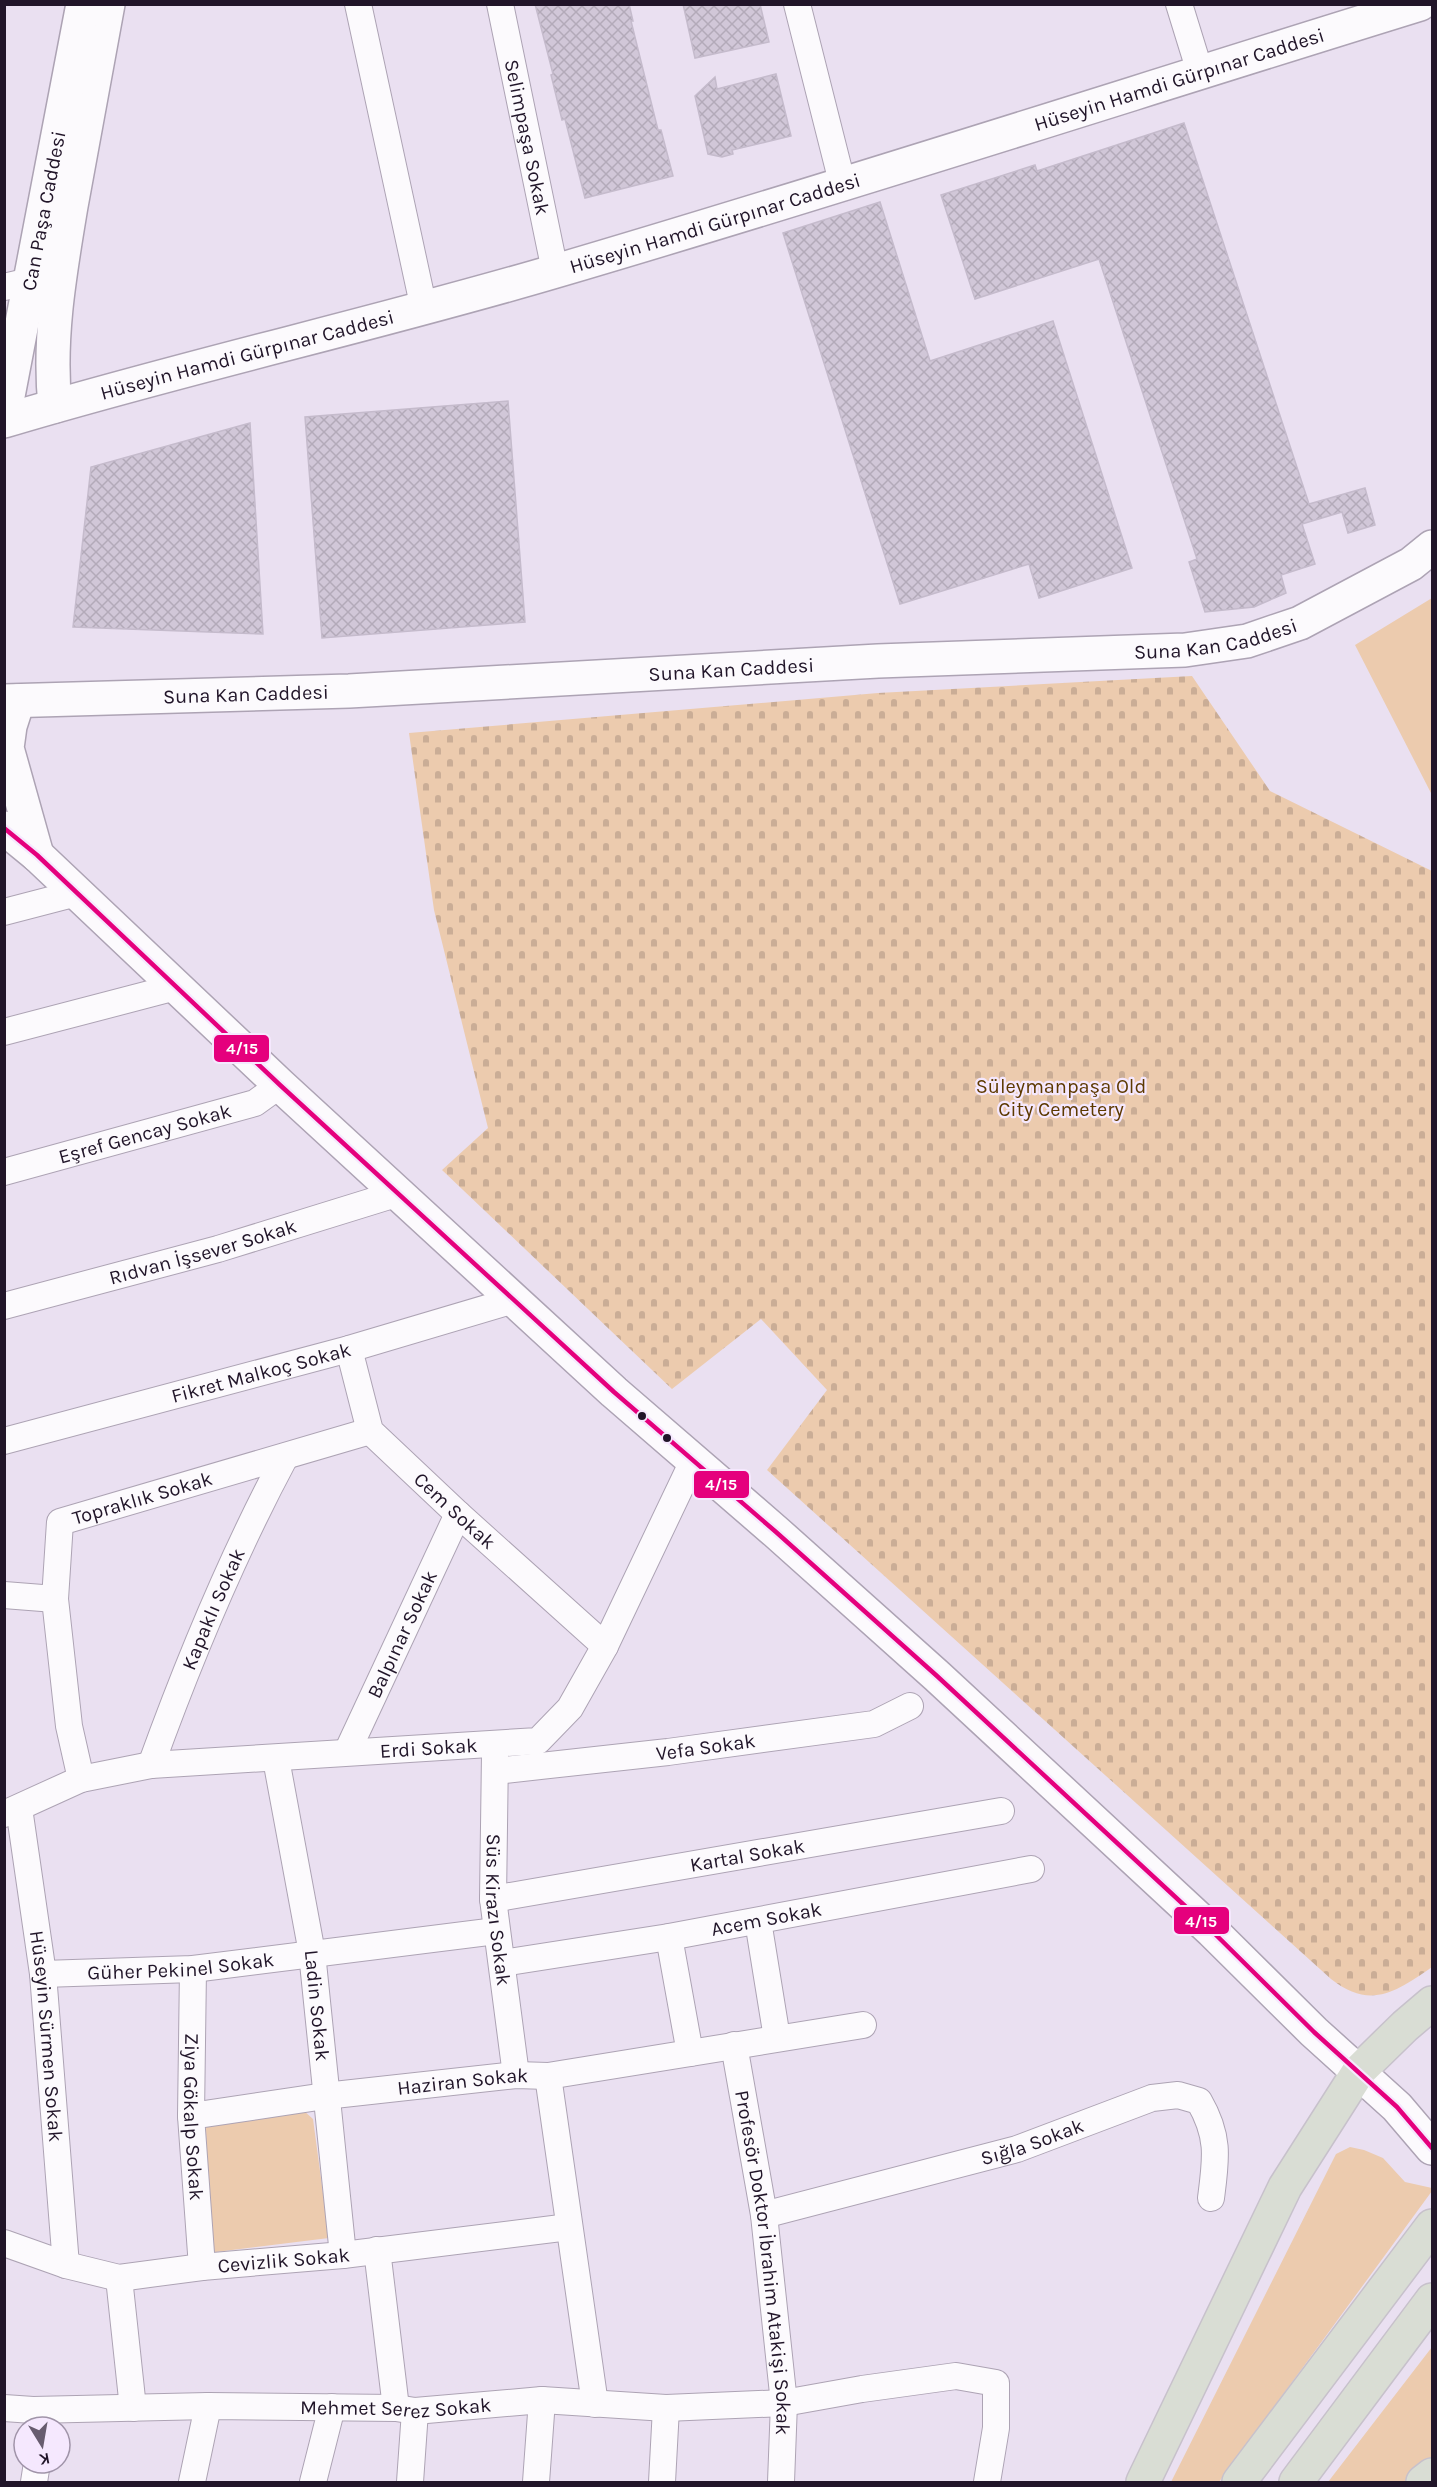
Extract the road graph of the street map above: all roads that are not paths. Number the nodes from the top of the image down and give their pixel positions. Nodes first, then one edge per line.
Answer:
1 (83, 4) edge
2 (108, 4) edge
3 (358, 4) edge
4 (500, 4) edge
5 (797, 4) edge
6 (1179, 4) edge
7 (1420, 4) edge
8 (1365, 13) edge
9 (1200, 72) junction
10 (843, 186) junction
11 (555, 271) junction
12 (17, 284) edge
13 (424, 309) junction
14 (55, 406) junction
15 (4, 419) edge
16 (1432, 547) edge
17 (11, 701) edge
18 (4, 828) edge
19 (37, 855) junction
20 (77, 894) junction
21 (4, 912) edge
22 (176, 987) junction
23 (4, 1032) edge
24 (280, 1085) junction
25 (4, 1173) edge
26 (399, 1193) junction
27 (514, 1300) junction
28 (4, 1306) edge
29 (349, 1349) junction
30 (370, 1431) junction
31 (4, 1441) edge
32 (285, 1457) junction
33 (694, 1459) junction
34 (458, 1514) junction
35 (4, 1595) edge
36 (55, 1599) junction
37 (605, 1646) junction
38 (910, 1706) dead end
39 (495, 1744) junction
40 (347, 1752) junction
41 (276, 1759) junction
42 (151, 1765) junction
43 (495, 1771) junction
44 (81, 1779) junction
45 (12, 1811) edge
46 (1001, 1811) dead end
47 (1030, 1869) dead end
48 (493, 1899) junction
49 (758, 1921) junction
50 (496, 1931) junction
51 (669, 1937) junction
52 (312, 1953) junction
53 (502, 1963) junction
54 (193, 1969) junction
55 (43, 1974) junction
56 (1432, 2003) edge
57 (863, 2025) dead end
58 (777, 2038) junction
59 (734, 2045) junction
60 (690, 2053) junction
61 (1359, 2071) junction
62 (516, 2075) junction
63 (548, 2076) junction
64 (325, 2096) junction
65 (191, 2116) junction
66 (1432, 2148) edge
67 (1211, 2198) dead end
68 (764, 2215) junction
69 (1432, 2226) edge
70 (569, 2227) junction
71 (4, 2243) edge
72 (377, 2250) junction
73 (342, 2255) junction
74 (66, 2265) junction
75 (202, 2267) junction
76 (119, 2278) junction
77 (1432, 2300) edge
78 (542, 2400) junction
79 (784, 2403) junction
80 (595, 2404) junction
81 (208, 2406) junction
82 (332, 2407) junction
83 (4, 2408) edge
84 (133, 2408) junction
85 (666, 2408) junction
86 (406, 2410) junction
87 (31, 2415) edge
88 (70, 2415) edge
89 (1432, 2475) edge
90 (192, 2482) edge
91 (313, 2482) edge
92 (410, 2482) edge
93 (536, 2482) edge
94 (662, 2482) edge
95 (781, 2482) edge
96 (987, 2482) edge
97 (1143, 2482) edge
98 (1239, 2482) edge
99 (1296, 2482) edge
100 (1423, 2482) edge

1 - 12 street, Can Paşa Caddesi
2 - 14 street, Can Paşa Caddesi
3 - 13 street
4 - 11 street, Selimpaşa Sokak
5 - 10 street
6 - 9 street
7 - 8 street, Hüseyin Hamdi Gürpınar Caddesi
8 - 9 street, Hüseyin Hamdi Gürpınar Caddesi
9 - 10 street, Hüseyin Hamdi Gürpınar Caddesi
10 - 11 street, Hüseyin Hamdi Gürpınar Caddesi
11 - 13 street, Hüseyin Hamdi Gürpınar Caddesi
12 - 15 street, Can Paşa Caddesi
13 - 14 street, Hüseyin Hamdi Gürpınar Caddesi
14 - 15 street, Hüseyin Hamdi Gürpınar Caddesi
16 - 17 street, Suna Kan Caddesi
17 - 19 street
18 - 19 street
19 - 20 street
20 - 21 street
20 - 22 street
22 - 23 street
22 - 24 street
24 - 25 street, Eşref Gencay Sokak
24 - 26 street
26 - 27 street
26 - 28 street, Rıdvan İşsever Sokak
27 - 29 street, Fikret Malkoç Sokak
27 - 33 street
29 - 30 street
29 - 31 street, Fikret Malkoç Sokak
30 - 32 street, Topraklık Sokak
30 - 34 street, Cem Sokak
32 - 36 street, Topraklık Sokak
32 - 42 street, Kapaklı Sokak
33 - 37 street, Erdi Sokak
33 - 61 street
34 - 37 street, Cem Sokak
34 - 40 street, Balpınar Sokak
35 - 36 street
36 - 44 street, Topraklık Sokak
37 - 39 street, Erdi Sokak
38 - 43 street, Vefa Sokak
39 - 40 street, Erdi Sokak
39 - 43 street, Süs Kirazı Sokak
40 - 41 street, Erdi Sokak
41 - 42 street, Erdi Sokak
41 - 52 street, Ladin Sokak
42 - 44 street, Erdi Sokak
43 - 48 street, Süs Kirazı Sokak
44 - 45 street, Erdi Sokak
45 - 55 street, Hüseyin Sürmen Sokak
46 - 48 street, Kartal Sokak
47 - 49 street, Acem Sokak
48 - 50 street, Süs Kirazı Sokak
49 - 51 street, Acem Sokak
49 - 58 street
50 - 52 street, Güher Pekinel Sokak
50 - 53 street, Süs Kirazı Sokak
51 - 53 street, Acem Sokak
51 - 60 street
52 - 54 street, Güher Pekinel Sokak
52 - 64 street, Ladin Sokak
53 - 62 street, Süs Kirazı Sokak
54 - 55 street, Güher Pekinel Sokak
54 - 65 street, Ziya Gökalp Sokak
55 - 74 street, Hüseyin Sürmen Sokak
56 - 61 highway
57 - 58 street, Haziran Sokak
58 - 59 street, Haziran Sokak
59 - 60 street, Haziran Sokak
59 - 68 street, Profesör Doktor İbrahim Atakişi Sokak
60 - 63 street, Haziran Sokak
61 - 66 street
61 - 97 highway
62 - 63 street, Haziran Sokak
62 - 64 street, Haziran Sokak
63 - 70 street
64 - 65 street, Haziran Sokak
64 - 73 street, Ladin Sokak
65 - 75 street, Ziya Gökalp Sokak
67 - 68 street, Sığla Sokak
68 - 79 street, Profesör Doktor İbrahim Atakişi Sokak
69 - 98 highway
70 - 72 street, Cevizlik Sokak
70 - 80 street
71 - 74 street, Cevizlik Sokak
72 - 73 street, Cevizlik Sokak
72 - 86 street
73 - 75 street, Cevizlik Sokak
74 - 76 street, Cevizlik Sokak
75 - 76 street, Cevizlik Sokak
76 - 84 street
77 - 99 highway
78 - 80 street, Mehmet Serez Sokak
78 - 86 street, Mehmet Serez Sokak
78 - 93 street
79 - 85 street, Mehmet Serez Sokak
79 - 95 street, Profesör Doktor İbrahim Atakişi Sokak
79 - 96 street, Mehmet Serez Sokak
80 - 85 street, Mehmet Serez Sokak
81 - 82 street, Mehmet Serez Sokak
81 - 84 street, Mehmet Serez Sokak
81 - 90 street
82 - 86 street, Mehmet Serez Sokak
82 - 91 street
83 - 87 street, Mehmet Serez Sokak
84 - 88 street, Mehmet Serez Sokak
85 - 94 street
86 - 92 street
89 - 100 highway

